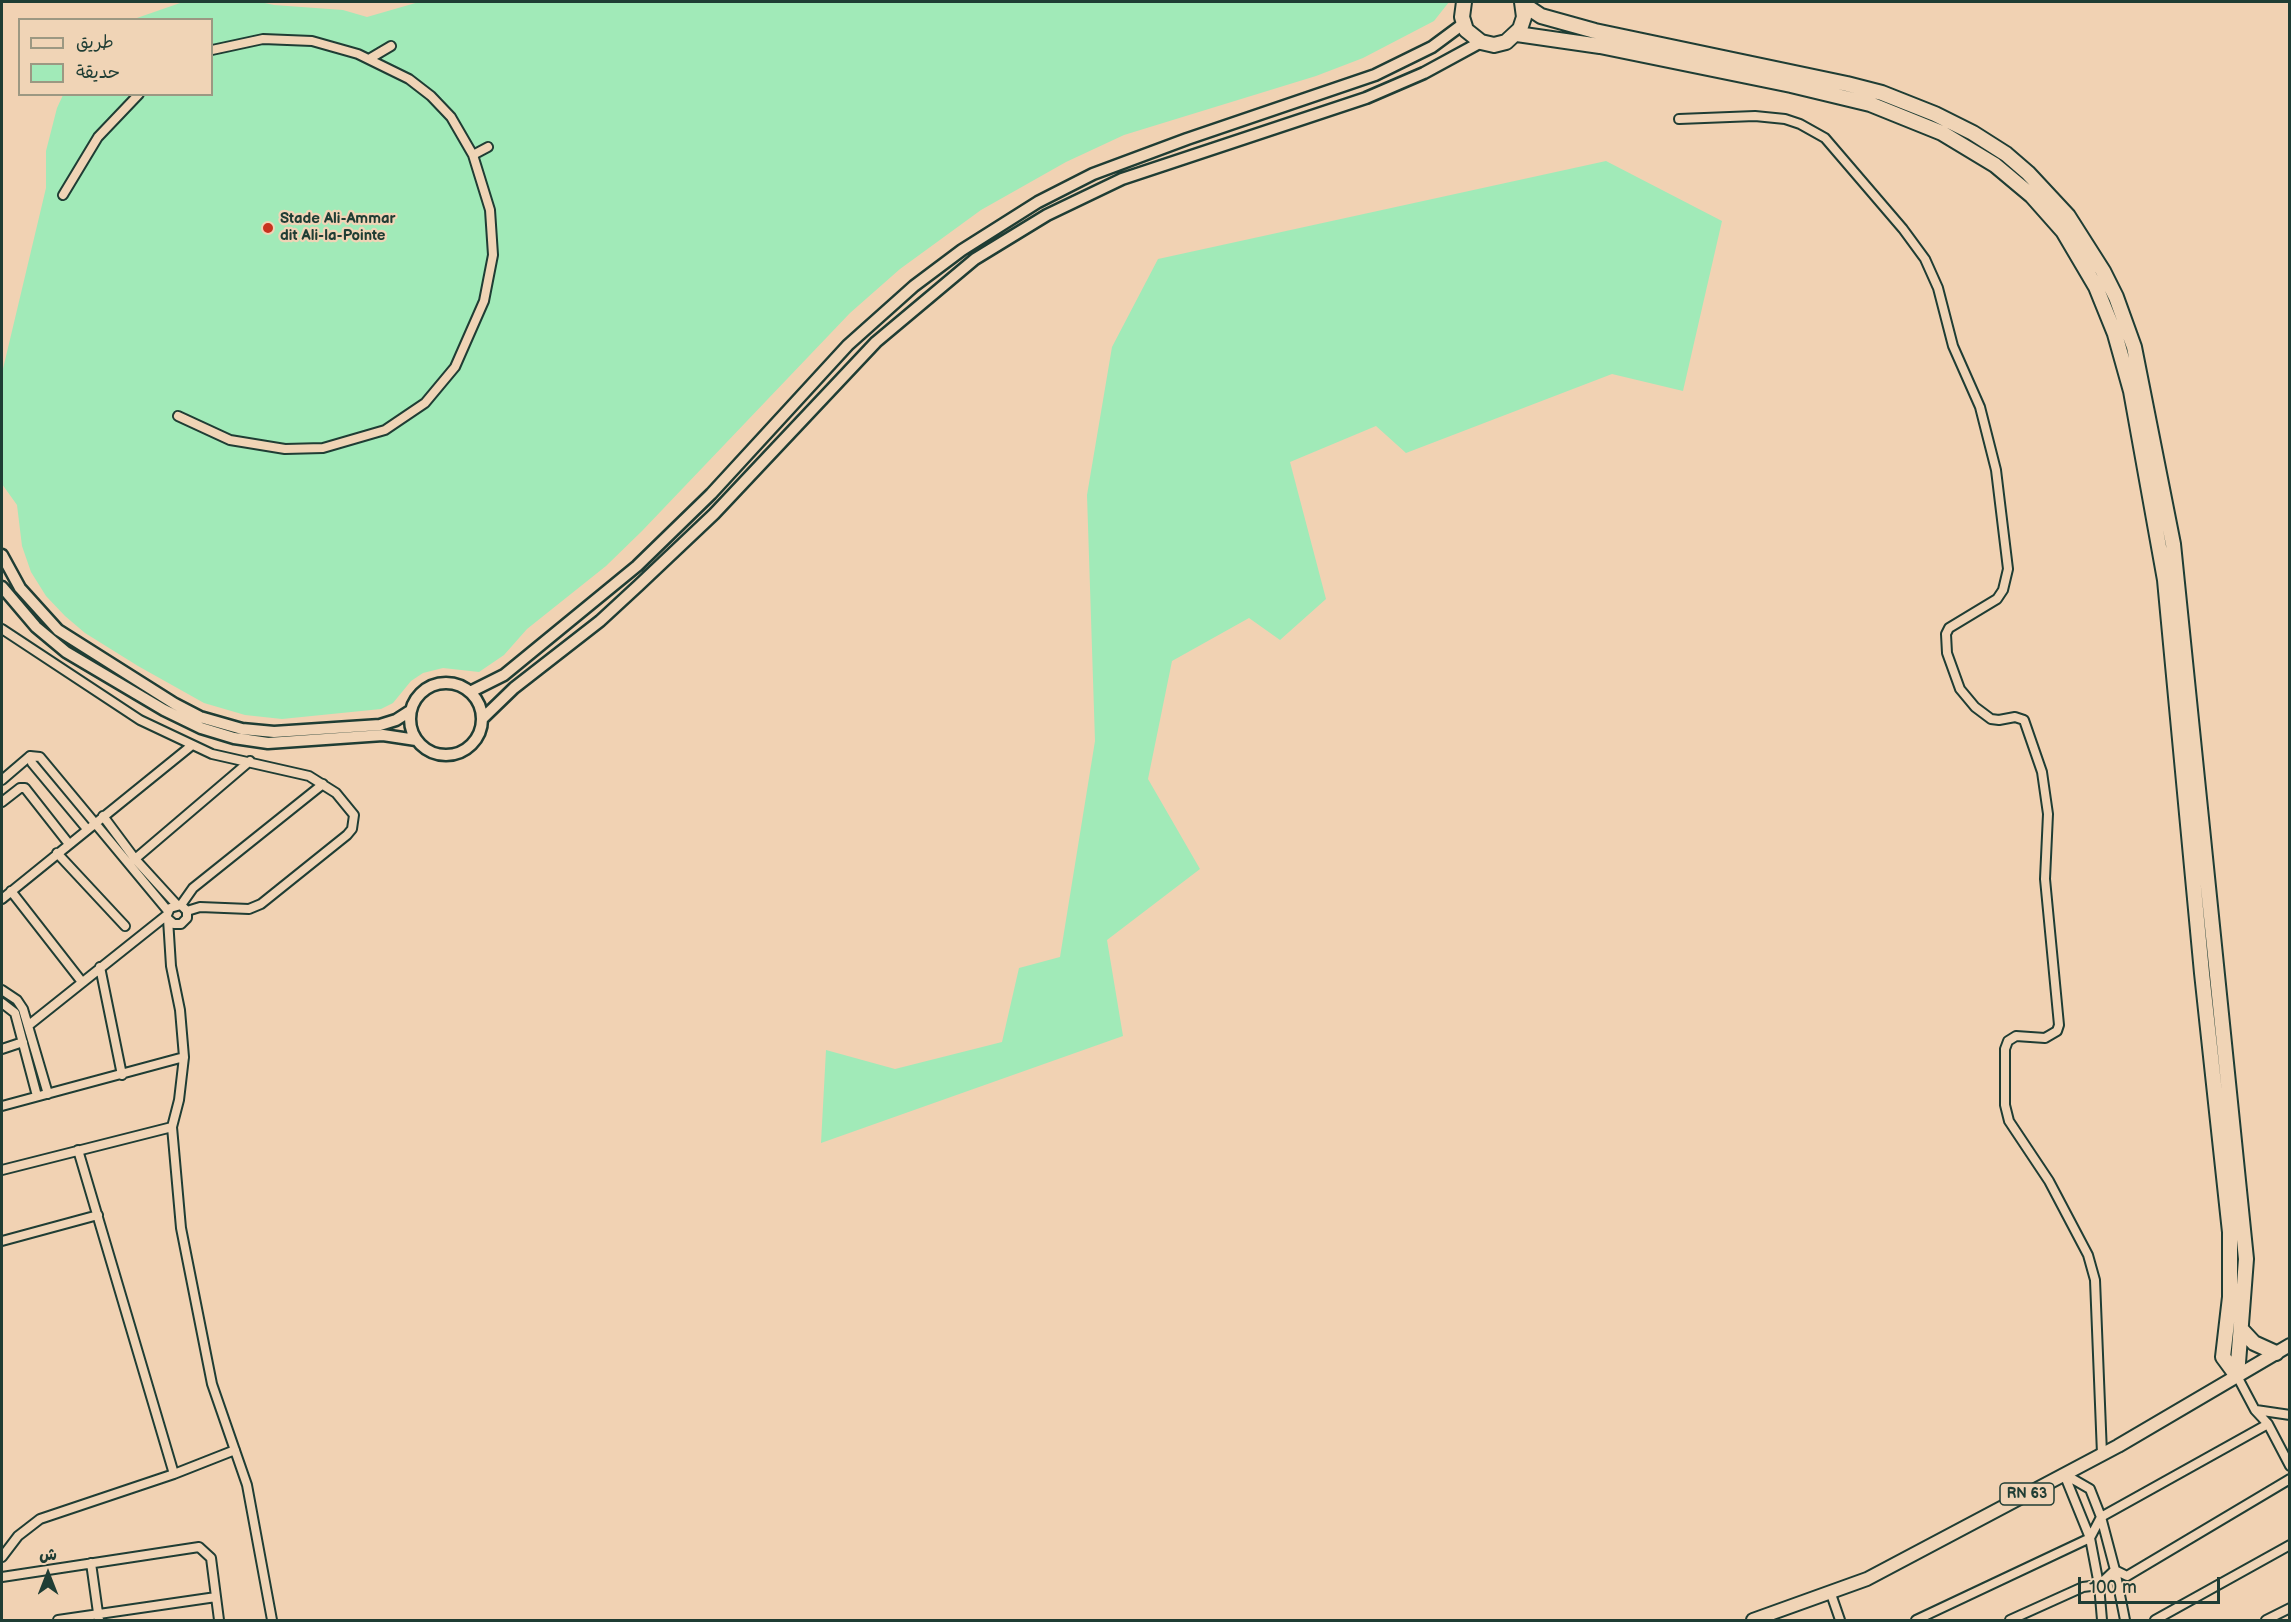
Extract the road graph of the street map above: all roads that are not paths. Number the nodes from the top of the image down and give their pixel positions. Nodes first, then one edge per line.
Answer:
1 (1464, 2) edge
2 (1523, 3) edge
3 (1463, 24) junction
4 (1517, 34) junction
5 (1481, 42) junction
6 (391, 46) dead end
7 (213, 50) edge
8 (369, 59) junction
9 (137, 96) edge
10 (1679, 119) dead end
11 (488, 147) dead end
12 (473, 155) junction
13 (63, 195) dead end
14 (178, 416) dead end
15 (2, 545) edge
16 (2, 556) edge
17 (2, 587) edge
18 (6, 595) edge
19 (2, 629) edge
20 (470, 692) junction
21 (410, 711) junction
22 (482, 720) junction
23 (416, 740) junction
24 (191, 746) junction
25 (30, 756) junction
26 (250, 761) junction
27 (2, 780) edge
28 (323, 784) junction
29 (2, 802) edge
30 (99, 819) junction
31 (87, 829) junction
32 (69, 844) junction
33 (57, 853) junction
34 (135, 859) junction
35 (11, 891) junction
36 (2, 899) edge
37 (182, 907) junction
38 (168, 915) junction
39 (185, 922) junction
40 (125, 926) dead end
41 (172, 945) junction
42 (100, 967) junction
43 (82, 982) junction
44 (2, 990) edge
45 (2, 1002) edge
46 (23, 1009) junction
47 (15, 1012) junction
48 (29, 1025) junction
49 (23, 1042) junction
50 (2, 1048) edge
51 (184, 1057) junction
52 (122, 1075) junction
53 (48, 1094) junction
54 (37, 1096) junction
55 (2, 1106) edge
56 (172, 1126) junction
57 (78, 1150) junction
58 (2, 1170) edge
59 (98, 1215) junction
60 (2, 1241) edge
61 (2241, 1329) junction
62 (2289, 1345) edge
63 (2276, 1353) junction
64 (2237, 1376) junction
65 (2255, 1410) junction
66 (2289, 1415) edge
67 (2268, 1424) junction
68 (235, 1450) junction
69 (2102, 1454) junction
70 (2289, 1467) edge
71 (174, 1474) junction
72 (2064, 1474) junction
73 (2289, 1479) edge
74 (2101, 1517) junction
75 (2090, 1538) junction
76 (2289, 1545) edge
77 (2, 1557) edge
78 (92, 1563) junction
79 (2115, 1570) junction
80 (2, 1577) edge
81 (2099, 1585) junction
82 (1831, 1594) junction
83 (216, 1597) junction
84 (2289, 1608) edge
85 (99, 1618) edge
86 (58, 1620) edge
87 (219, 1620) edge
88 (272, 1620) edge
89 (1753, 1620) edge
90 (1840, 1620) edge
91 (1916, 1620) edge
92 (2010, 1620) edge
93 (2102, 1620) edge
94 (2125, 1620) edge
95 (2155, 1620) edge
96 (2266, 1620) edge

1 - 3 highway
2 - 4 highway
2 - 61 highway
3 - 5 highway
3 - 20 main road
4 - 5 highway
4 - 64 highway
5 - 22 main road
6 - 8 street
7 - 8 street
8 - 12 street
9 - 13 street
10 - 69 street
11 - 12 street
12 - 14 street
15 - 16 main road
16 - 21 main road
17 - 18 main road
18 - 23 main road
19 - 24 street
20 - 21 main road
20 - 22 main road
21 - 23 main road
22 - 23 main road
24 - 26 street
24 - 30 street
25 - 27 street
25 - 30 street
25 - 31 street
26 - 28 street
26 - 34 street
28 - 37 street
28 - 37 street
29 - 32 street
30 - 31 street
30 - 34 street
30 - 38 street
31 - 32 street
32 - 33 street
33 - 35 street
33 - 40 street
34 - 37 street
35 - 36 street
35 - 43 street
37 - 38 street
37 - 39 street
38 - 39 street
38 - 41 street
38 - 42 street
39 - 41 street
41 - 51 street
42 - 43 street
42 - 52 street
43 - 48 street
44 - 46 street
45 - 47 street
46 - 47 street
46 - 48 street
47 - 49 street
48 - 53 street
49 - 50 street
49 - 54 street
51 - 52 street
51 - 56 street
52 - 53 street
53 - 54 street
54 - 55 street
56 - 57 street
56 - 68 street
57 - 58 street
57 - 59 street
59 - 60 street
59 - 71 street
61 - 63 highway
61 - 64 highway
62 - 63 main road, RN 63
63 - 64 main road, RN 63
64 - 65 street
64 - 69 main road, RN 63
65 - 66 street
65 - 67 street
67 - 70 street
67 - 74 street
68 - 71 street
68 - 88 street
69 - 72 main road, RN 63
71 - 77 street
72 - 74 street
72 - 75 street
72 - 82 main road, RN 63
73 - 79 street
74 - 75 street
74 - 79 street
75 - 81 street
75 - 91 street
76 - 95 street
78 - 80 street
78 - 83 street
78 - 85 street
79 - 81 street
79 - 94 street
81 - 92 street
81 - 93 street
82 - 89 main road, RN 63
82 - 90 street
83 - 85 street
83 - 87 street
84 - 96 street
85 - 86 street

